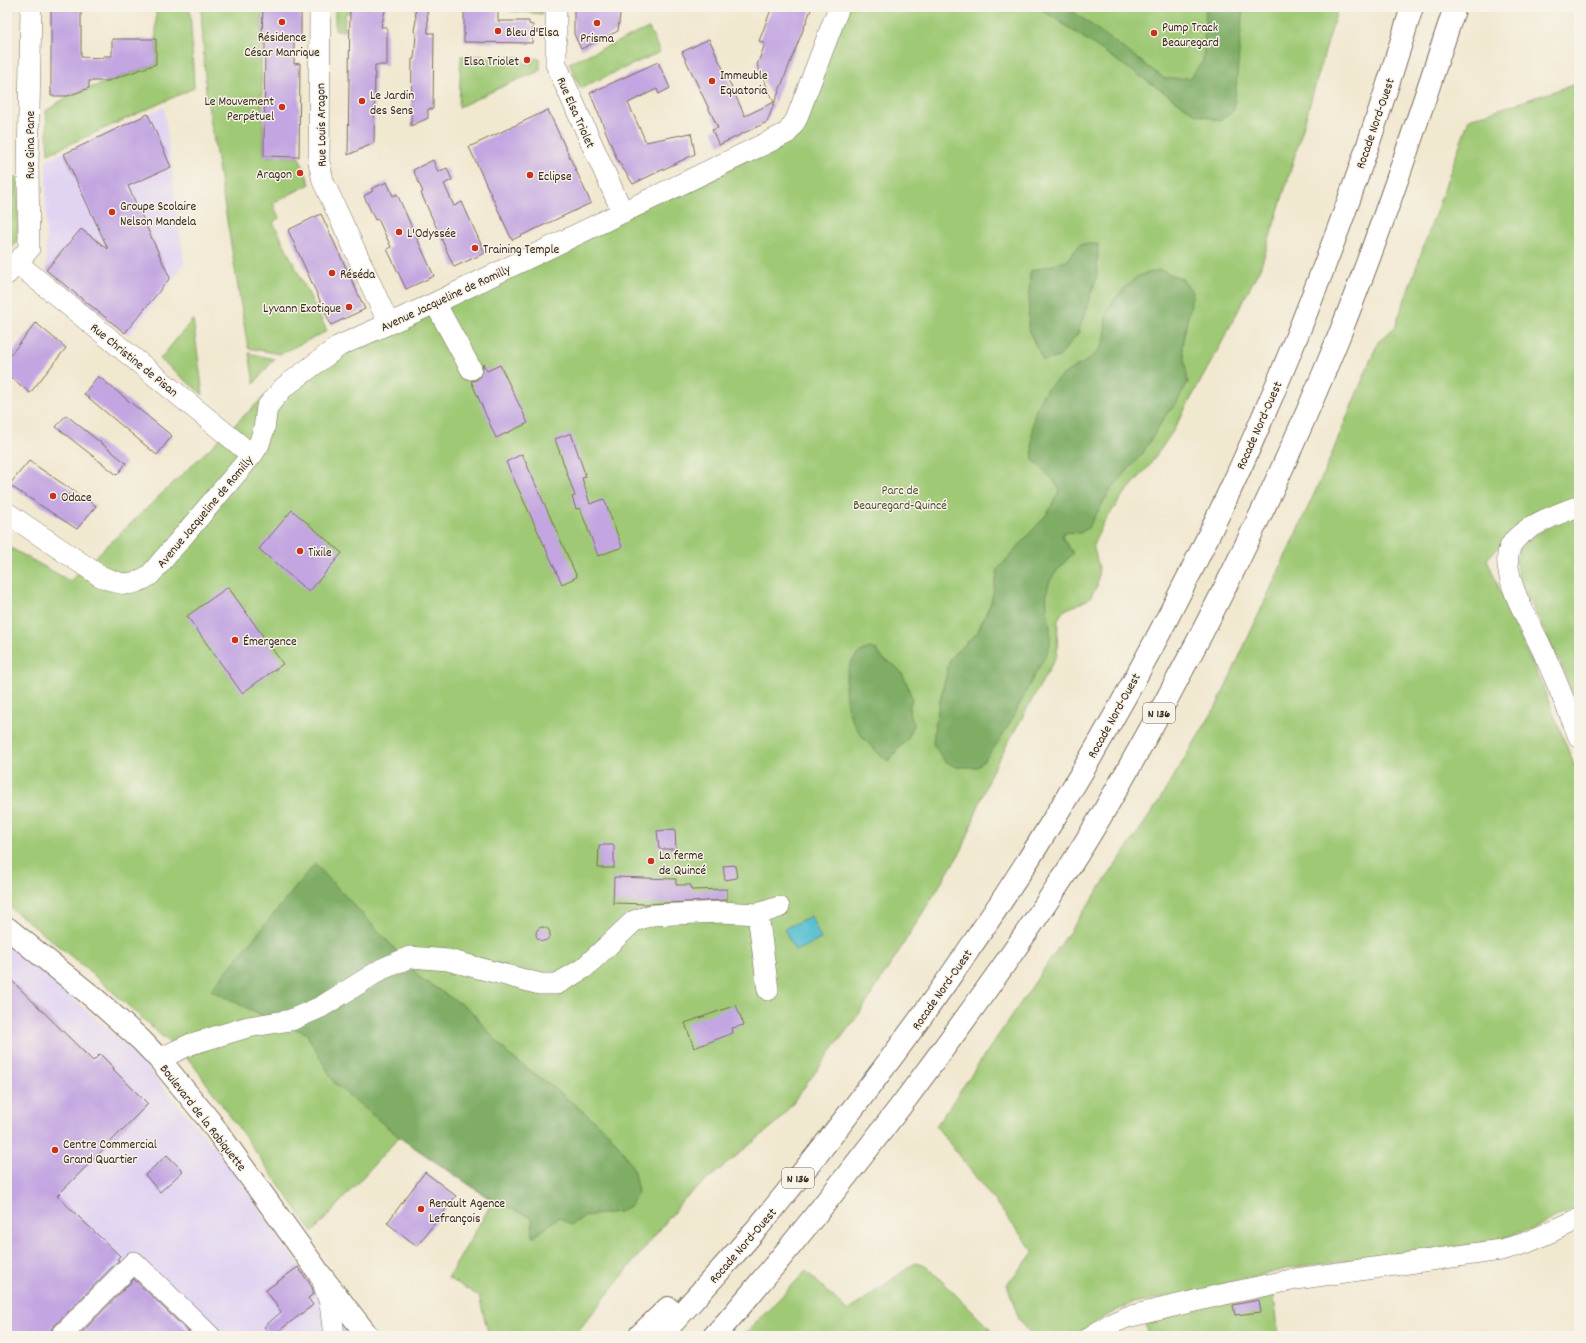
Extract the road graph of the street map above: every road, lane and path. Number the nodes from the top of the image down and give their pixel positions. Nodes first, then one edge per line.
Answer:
1 (31, 7) edge
2 (320, 7) edge
3 (556, 7) edge
4 (839, 7) edge
5 (1412, 7) edge
6 (1454, 7) edge
7 (622, 211) junction
8 (12, 269) edge
9 (435, 303) junction
10 (389, 324) junction
11 (471, 369) dead end
12 (252, 455) junction
13 (1579, 506) edge
14 (7, 513) edge
15 (1579, 737) edge
16 (779, 907) dead end
17 (758, 914) junction
18 (7, 928) edge
19 (768, 990) dead end
20 (158, 1059) junction
21 (1579, 1218) edge
22 (742, 1245) junction
23 (320, 1275) junction
24 (61, 1336) edge
25 (210, 1336) edge
26 (334, 1336) edge
27 (368, 1336) edge
28 (639, 1336) edge
29 (660, 1336) edge
30 (714, 1336) edge
31 (1092, 1336) edge

1 - 8 street, Rue Gina Pane
2 - 10 street, Rue Louis Aragon
3 - 7 street, Rue Elsa Triolet
4 - 7 street, Avenue Jacqueline de Romilly
5 - 22 main road, Rocade Nord-Ouest / N 136
6 - 30 main road, N 136
7 - 9 street, Avenue Jacqueline de Romilly
8 - 12 street, Rue Christine de Pisan
9 - 10 street, Avenue Jacqueline de Romilly
9 - 11 street
10 - 12 street, Avenue Jacqueline de Romilly
12 - 14 street, Avenue Jacqueline de Romilly
13 - 15 street
16 - 17 street
17 - 19 street
17 - 20 street
18 - 20 main road, Boulevard de la Robiquette
20 - 23 main road, Boulevard de la Robiquette
21 - 31 street
22 - 28 main road
22 - 29 main road, Rocade Nord-Ouest / N 136
23 - 26 street
23 - 27 main road, Boulevard de la Robiquette
24 - 25 street

